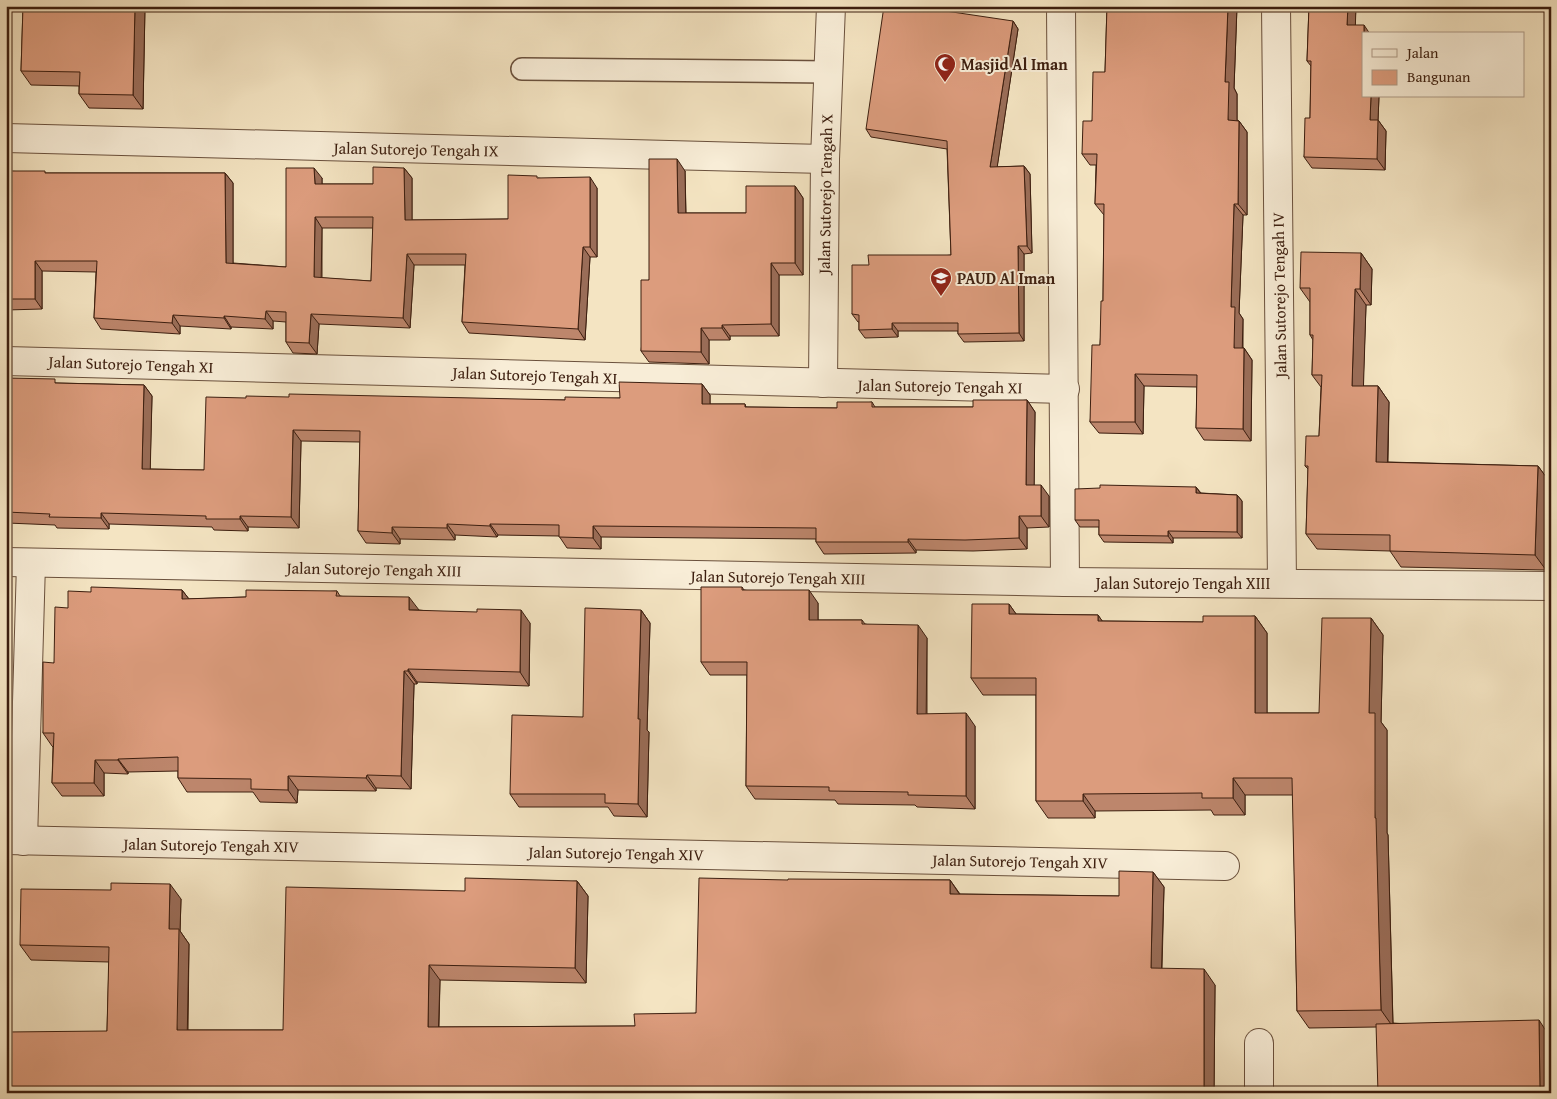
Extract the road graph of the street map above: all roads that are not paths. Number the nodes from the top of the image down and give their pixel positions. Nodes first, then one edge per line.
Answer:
1 (831, 6) edge
2 (1061, 6) edge
3 (1276, 6) edge
4 (522, 69) dead end
5 (829, 72) junction
6 (6, 138) edge
7 (825, 159) junction
8 (6, 361) edge
9 (823, 383) junction
10 (1064, 389) junction
11 (19, 563) edge
12 (1065, 582) junction
13 (1282, 583) junction
14 (1551, 586) edge
15 (15, 841) edge
16 (1225, 866) dead end
17 (1259, 1043) dead end
18 (1259, 1093) edge

1 - 5 street, Jalan Sutorejo Tengah X
2 - 10 street
3 - 13 street, Jalan Sutorejo Tengah IV
4 - 5 lane
5 - 7 street, Jalan Sutorejo Tengah X
6 - 7 street, Jalan Sutorejo Tengah IX
7 - 9 street, Jalan Sutorejo Tengah X
8 - 9 street, Jalan Sutorejo Tengah XI
9 - 10 street, Jalan Sutorejo Tengah XI
10 - 12 street
11 - 12 street, Jalan Sutorejo Tengah XIII
11 - 15 street
12 - 13 street, Jalan Sutorejo Tengah XIII
13 - 14 street, Jalan Sutorejo Tengah XIII
15 - 16 street, Jalan Sutorejo Tengah XIV
17 - 18 street

